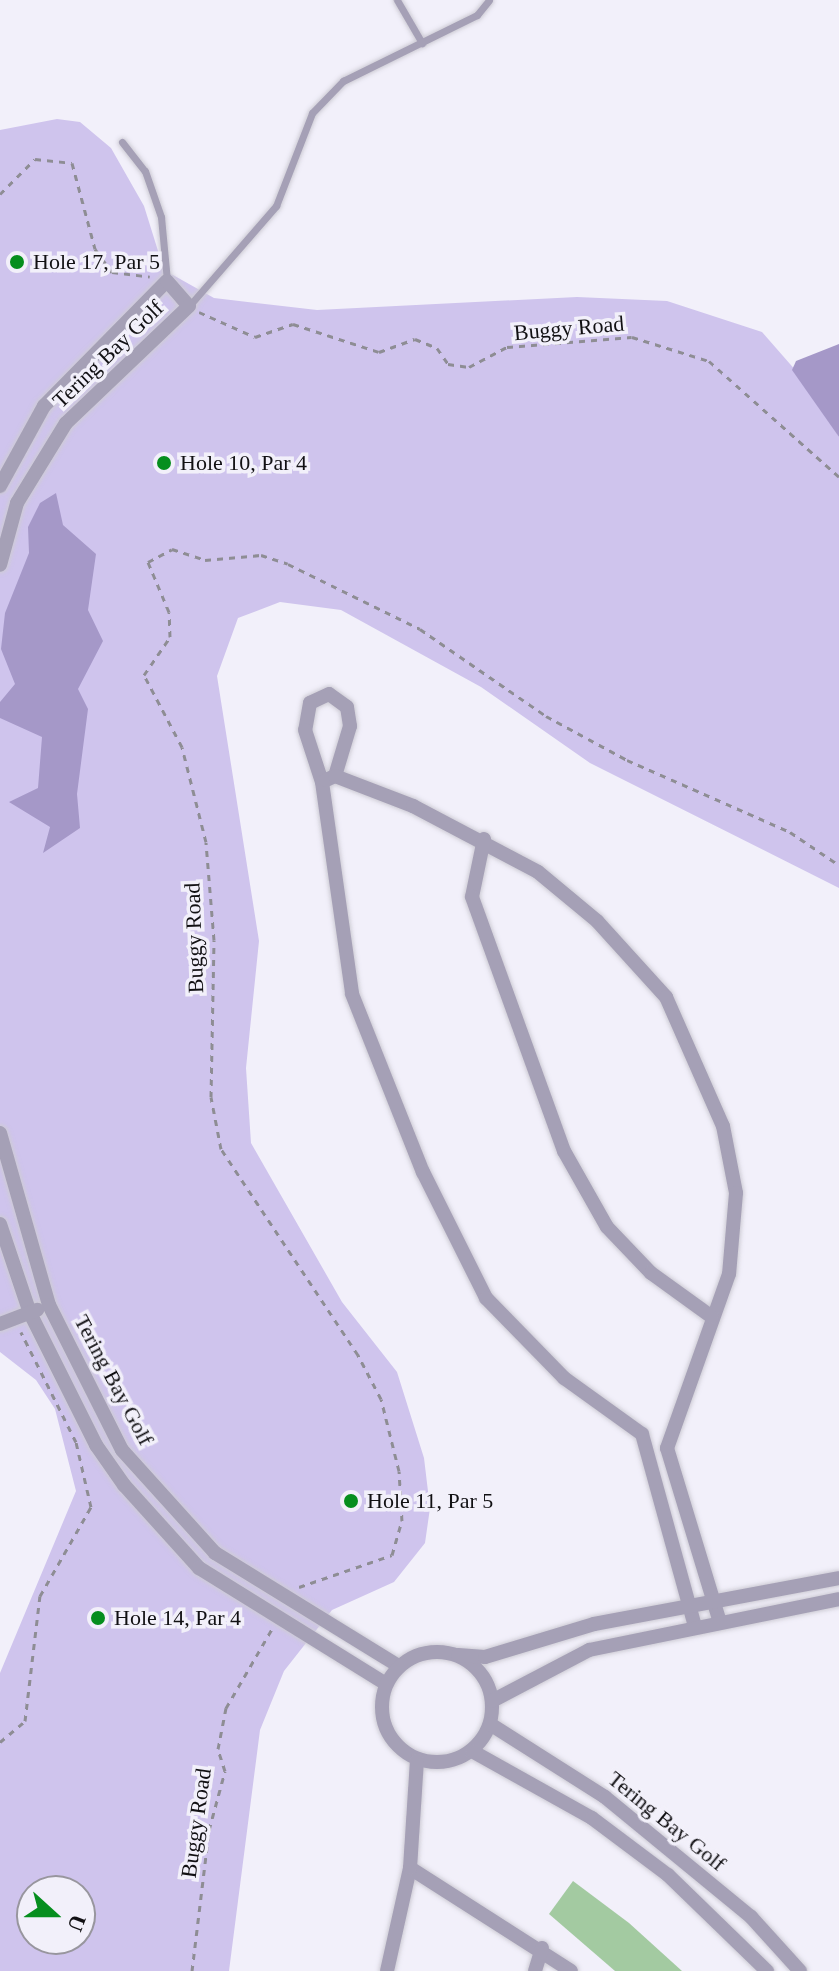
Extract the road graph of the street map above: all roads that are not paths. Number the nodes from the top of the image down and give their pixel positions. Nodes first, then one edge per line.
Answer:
1 (397, 0) edge
2 (489, 0) edge
3 (422, 43) junction
4 (122, 142) dead end
5 (167, 281) junction
6 (189, 306) junction
7 (0, 486) edge
8 (0, 565) edge
9 (328, 779) junction
10 (484, 839) junction
11 (0, 1133) edge
12 (0, 1224) edge
13 (49, 1305) junction
14 (30, 1313) junction
15 (712, 1317) junction
16 (5, 1328) edge
17 (839, 1578) edge
18 (715, 1599) junction
19 (839, 1599) edge
20 (689, 1604) junction
21 (720, 1622) junction
22 (695, 1627) junction
23 (458, 1655) junction
24 (399, 1666) junction
25 (386, 1684) junction
26 (492, 1701) junction
27 (490, 1724) junction
28 (472, 1751) junction
29 (417, 1760) junction
30 (410, 1868) junction
31 (542, 1948) junction
32 (387, 1971) edge
33 (535, 1971) edge
34 (571, 1971) edge
35 (767, 1971) edge
36 (800, 1971) edge

1 - 3 lane
2 - 3 lane, Tering Bay Golf
3 - 6 lane, Tering Bay Golf
4 - 5 lane, Tering Bay Golf
5 - 6 street, Tering Bay Golf
5 - 7 street, Tering Bay Golf
6 - 8 street, Tering Bay Golf
9 - 9 street
9 - 10 street
9 - 20 street
10 - 15 street
10 - 15 street
11 - 13 street, Tering Bay Golf
12 - 14 street, Tering Bay Golf
13 - 14 street
13 - 24 street, Tering Bay Golf
14 - 16 street
14 - 25 street, Tering Bay Golf
15 - 18 street
17 - 18 street
18 - 20 street
18 - 21 street
19 - 21 street
20 - 22 street
20 - 23 street
21 - 22 street
22 - 26 street
23 - 24 street
23 - 26 street
24 - 25 street
25 - 29 street
26 - 27 street
27 - 28 street
27 - 36 street, Tering Bay Golf
28 - 29 street
28 - 35 street, Tering Bay Golf
29 - 30 street
30 - 31 street
30 - 32 street
31 - 33 street
31 - 34 street

